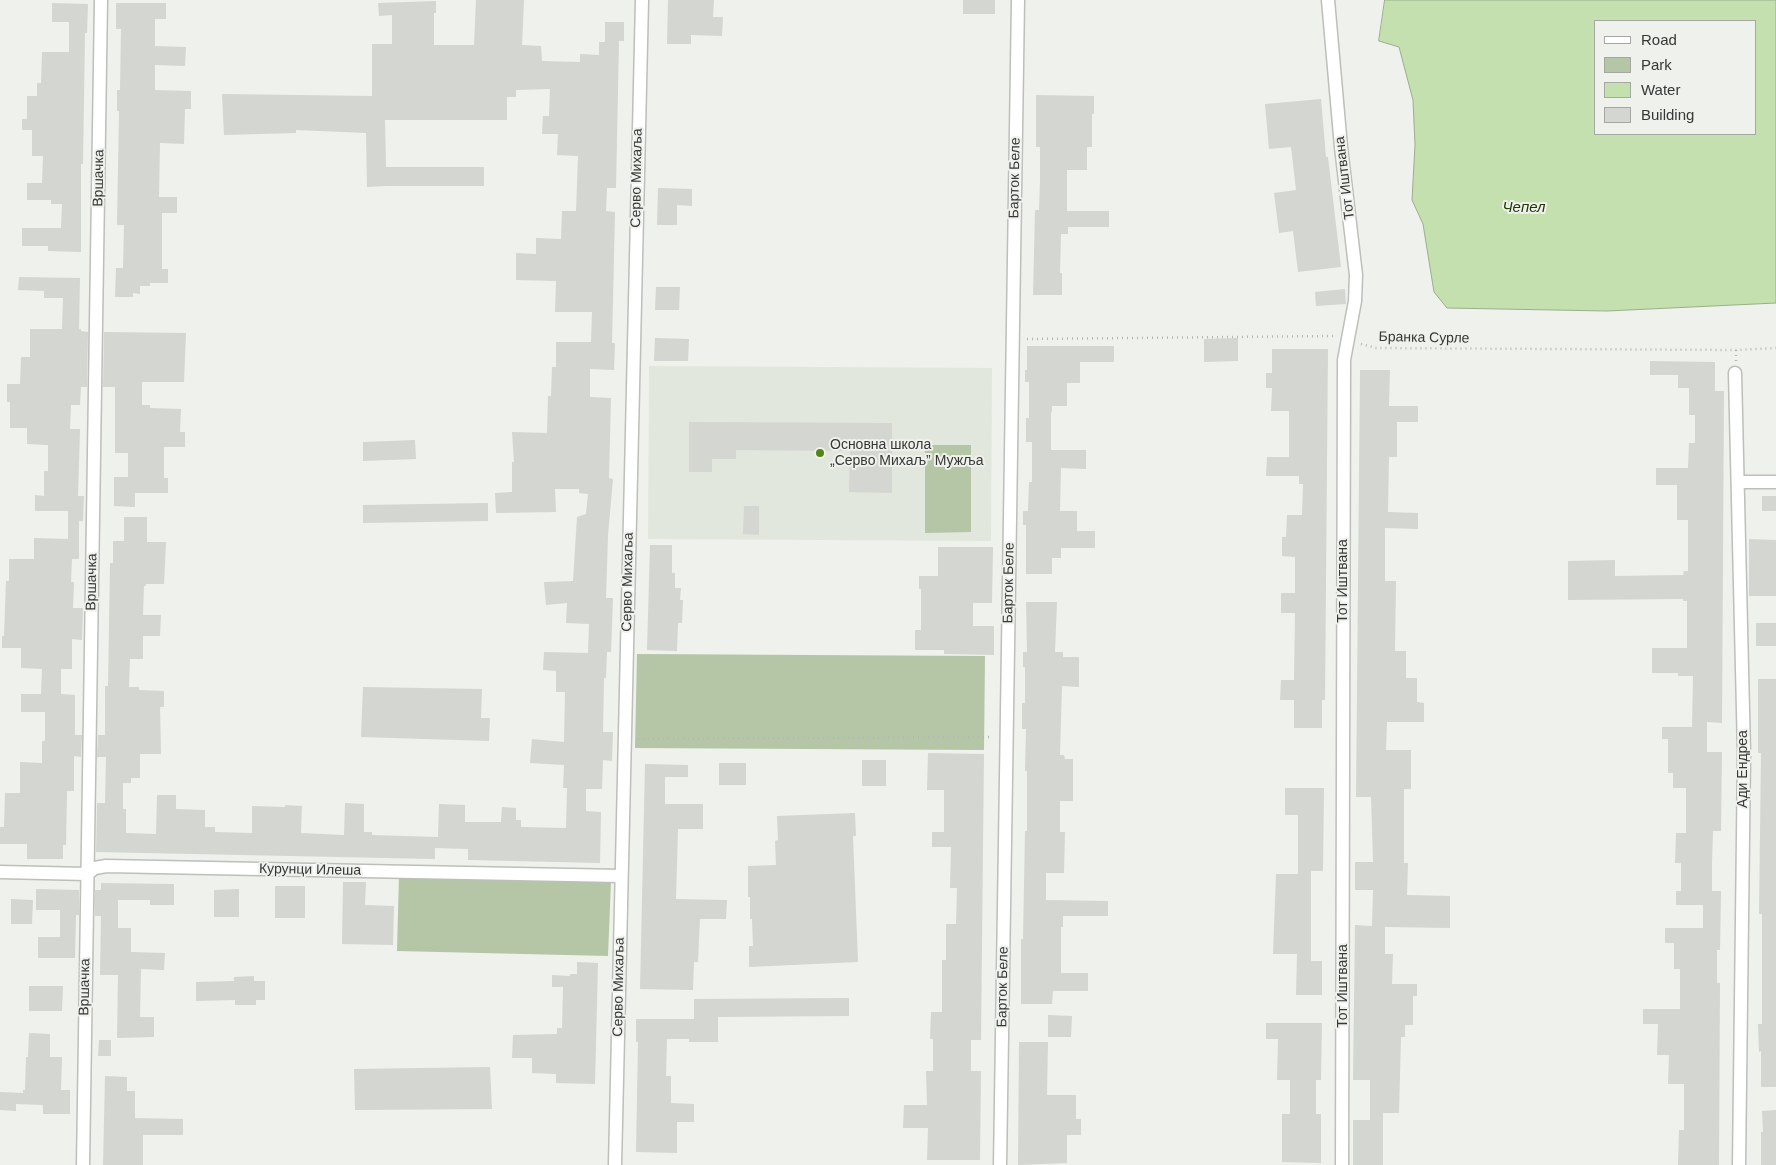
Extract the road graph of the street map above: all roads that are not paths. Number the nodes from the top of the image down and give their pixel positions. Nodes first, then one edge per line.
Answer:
1 (101, 0) edge
2 (642, 0) edge
3 (1018, 0) edge
4 (1328, 0) edge
5 (1736, 373) dead end
6 (1739, 482) junction
7 (1776, 482) edge
8 (0, 872) edge
9 (86, 874) junction
10 (621, 876) junction
11 (83, 1165) edge
12 (615, 1165) edge
13 (1000, 1165) edge
14 (1342, 1165) edge
15 (1739, 1165) edge

1 - 9 street, Вршачка
2 - 10 street, Серво Михаља
3 - 13 street, Барток Беле
4 - 14 street, Тот Иштвана
5 - 6 street, Ади Ендреа
6 - 7 street
6 - 15 street, Ади Ендреа
8 - 9 street, Курунци Илеша
9 - 10 street, Курунци Илеша
9 - 11 street, Вршачка
10 - 12 street, Серво Михаља

